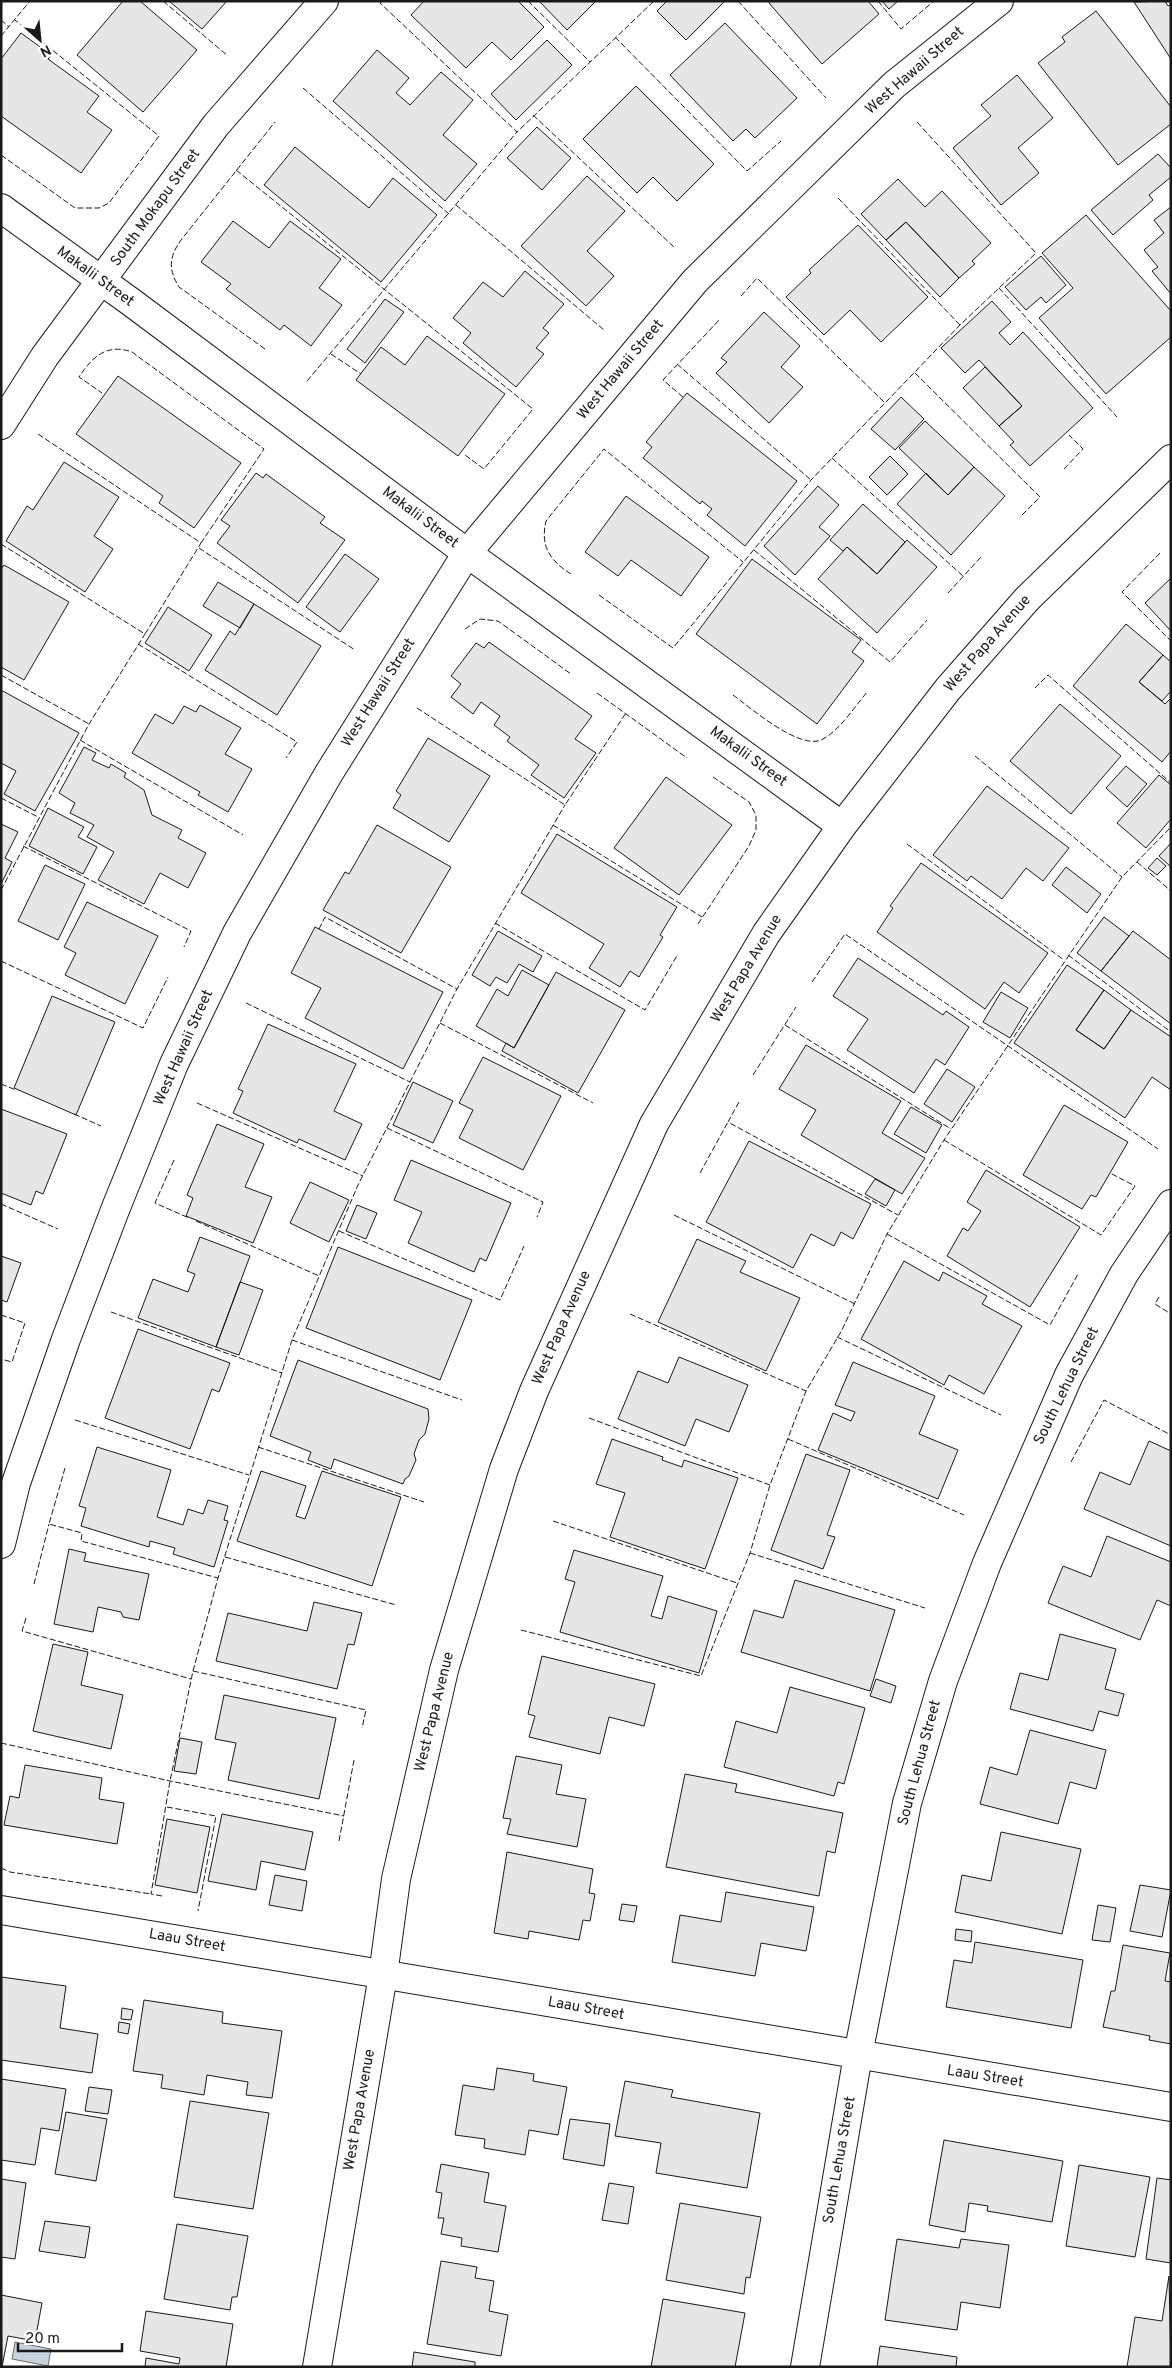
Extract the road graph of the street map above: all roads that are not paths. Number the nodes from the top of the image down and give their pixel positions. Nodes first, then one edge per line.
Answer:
1 (324, 1) edge
2 (999, 1) edge
3 (1, 208) edge
4 (101, 282) junction
5 (1, 424) edge
6 (1171, 459) edge
7 (467, 553) junction
8 (842, 826) junction
9 (1171, 1204) edge
10 (1, 1544) edge
11 (1, 1910) edge
12 (383, 1975) junction
13 (858, 2055) junction
14 (1171, 2107) edge
15 (317, 2367) edge
16 (805, 2367) edge

1 - 4 street, South Mokapu Street
2 - 7 street, West Hawaii Street
3 - 4 street, Makalii Street
4 - 5 street, South Mokapu Street
4 - 7 street, Makalii Street
6 - 8 street, West Papa Avenue
7 - 8 street, Makalii Street
7 - 10 street, West Hawaii Street
8 - 12 street, West Papa Avenue
9 - 13 street, South Lehua Street
11 - 12 street, Laau Street
12 - 13 street, Laau Street
12 - 15 street, West Papa Avenue
13 - 14 street, Laau Street
13 - 16 street, South Lehua Street

